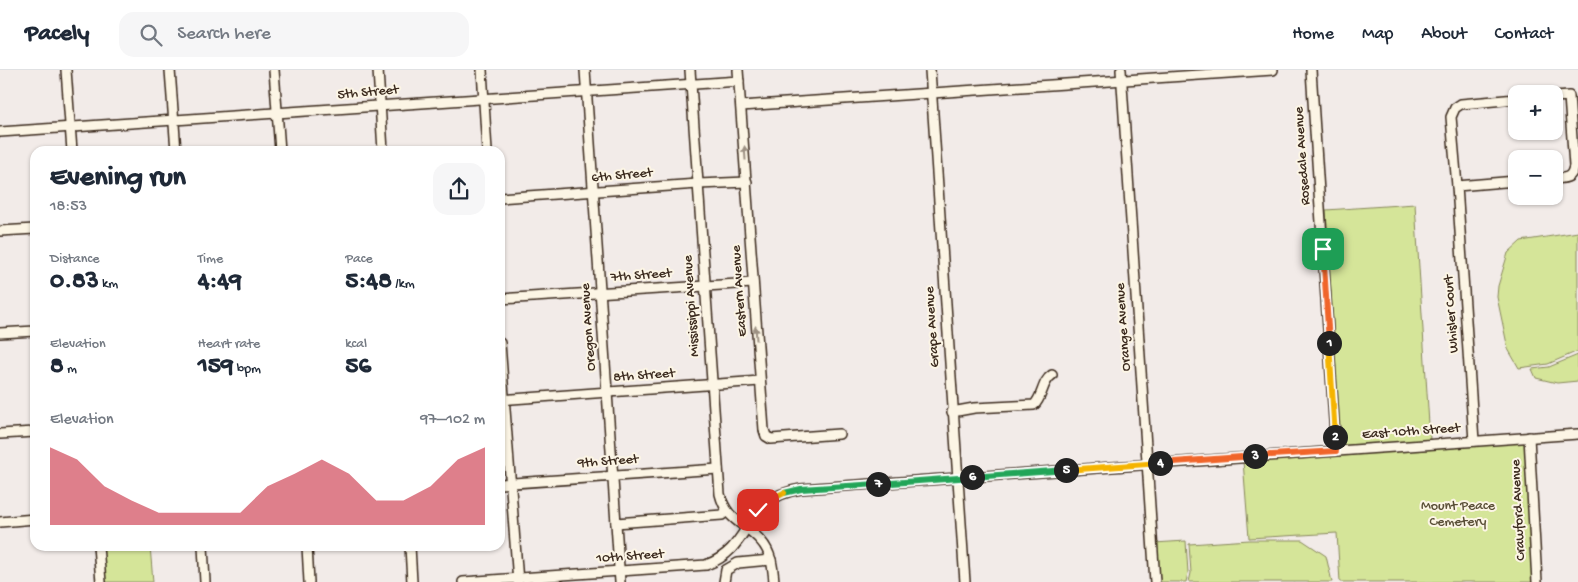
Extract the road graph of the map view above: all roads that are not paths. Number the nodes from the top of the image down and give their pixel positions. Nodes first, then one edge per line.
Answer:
1 (66, 70) edge
2 (170, 70) edge
3 (274, 70) edge
4 (378, 70) edge
5 (482, 70) edge
6 (586, 70) edge
7 (690, 70) edge
8 (738, 70) edge
9 (930, 70) edge
10 (1121, 70) edge
11 (1273, 70) edge
12 (1311, 70) edge
13 (739, 81) junction
14 (1122, 81) junction
15 (691, 85) junction
16 (587, 91) junction
17 (932, 92) junction
18 (1563, 96) edge
19 (484, 98) junction
20 (1508, 101) edge
21 (380, 106) junction
22 (741, 106) junction
23 (277, 112) junction
24 (173, 120) junction
25 (70, 126) junction
26 (0, 132) edge
27 (72, 146) edge
28 (176, 146) edge
29 (280, 146) edge
30 (383, 146) edge
31 (487, 146) edge
32 (1563, 177) edge
33 (747, 182) junction
34 (1508, 182) edge
35 (698, 184) junction
36 (1457, 186) junction
37 (594, 192) junction
38 (505, 198) edge
39 (30, 229) edge
40 (0, 231) edge
41 (753, 283) junction
42 (704, 286) junction
43 (601, 292) junction
44 (505, 299) edge
45 (30, 331) edge
46 (0, 333) edge
47 (1052, 375) dead end
48 (760, 382) junction
49 (712, 384) junction
50 (608, 393) junction
51 (505, 400) edge
52 (952, 412) junction
53 (30, 432) edge
54 (0, 434) edge
55 (839, 434) dead end
56 (1578, 434) edge
57 (1529, 437) junction
58 (1474, 441) junction
59 (1336, 451) junction
60 (1147, 464) junction
61 (718, 469) junction
62 (613, 475) junction
63 (957, 478) junction
64 (505, 483) edge
65 (769, 500) joint
66 (727, 512) junction
67 (30, 519) edge
68 (0, 522) edge
69 (616, 522) junction
70 (746, 529) junction
71 (98, 551) edge
72 (202, 551) edge
73 (307, 551) edge
74 (410, 551) edge
75 (771, 560) junction
76 (620, 572) junction
77 (518, 580) edge
78 (101, 582) edge
79 (205, 582) edge
80 (309, 582) edge
81 (412, 582) edge
82 (463, 582) edge
83 (620, 582) edge
84 (724, 582) edge
85 (774, 582) edge
86 (966, 582) edge
87 (1155, 582) edge
88 (1537, 582) edge

1 - 25 street
2 - 24 street
3 - 23 street
4 - 21 street
5 - 19 street
6 - 16 street, Oregon Avenue
7 - 15 street, Mississippi Avenue
8 - 13 street, Eastern Avenue
9 - 17 street, Grape Avenue
10 - 14 street, Orange Avenue
11 - 14 street
12 - 59 street, Rosedale Avenue
13 - 15 street, 5th Street
13 - 22 street, Eastern Avenue
14 - 17 street
14 - 60 street, Orange Avenue
15 - 16 street, 5th Street
15 - 35 street, Mississippi Avenue
16 - 19 street, 5th Street
16 - 37 street, Oregon Avenue
17 - 22 street
17 - 52 street, Grape Avenue
18 - 32 street
19 - 21 street, 5th Street
19 - 31 street
20 - 36 street, Whisler Court
21 - 23 street, 5th Street
21 - 30 street
33 -> 22 street, Eastern Avenue
23 - 24 street, 5th Street
23 - 29 street
24 - 25 street, 5th Street
24 - 28 street
25 - 26 street, 5th Street
25 - 27 street
33 - 35 street, 6th Street
33 - 41 street, Eastern Avenue
34 - 36 street
35 - 37 street, 6th Street
35 - 42 street, Mississippi Avenue
36 - 58 street, Whisler Court
37 - 38 street, 6th Street
37 - 43 street, Oregon Avenue
39 - 40 street
41 - 42 street, 7th Street
48 -> 41 street, Eastern Avenue
42 - 43 street, 7th Street
42 - 49 street, Mississippi Avenue
43 - 44 street, 7th Street
43 - 50 street, Oregon Avenue
45 - 46 street
47 - 52 street
48 - 49 street, 8th Street
48 - 55 street, Eastern Avenue
49 - 50 street, 8th Street
49 - 61 street, Mississippi Avenue
50 - 51 street, 8th Street
50 - 62 street, Oregon Avenue
52 - 63 street, Grape Avenue
53 - 54 street
56 - 57 street, East 10th Street
57 - 58 street, East 10th Street
57 - 88 street, Crawford Avenue
58 - 59 street, East 10th Street
59 - 60 street, East 10th Street
60 - 63 street, East 10th Street
60 - 87 street, Orange Avenue
61 - 62 street, 9th Street
61 - 66 street, Mississippi Avenue
62 - 64 street, 9th Street
62 - 69 street, Oregon Avenue
63 - 65 street, East 10th Street
63 - 86 street, Grape Avenue
64 - 77 street
65 - 70 street, 10th Street
66 - 69 street
66 - 70 street
67 - 68 street
69 - 76 street, Oregon Avenue
70 - 75 street
70 - 76 street, 10th Street
71 - 78 street
72 - 79 street
73 - 80 street
74 - 81 street
75 - 84 street
75 - 85 street
76 - 77 street, 10th Street
76 - 83 street, Oregon Avenue
77 - 82 street, 10th Street

